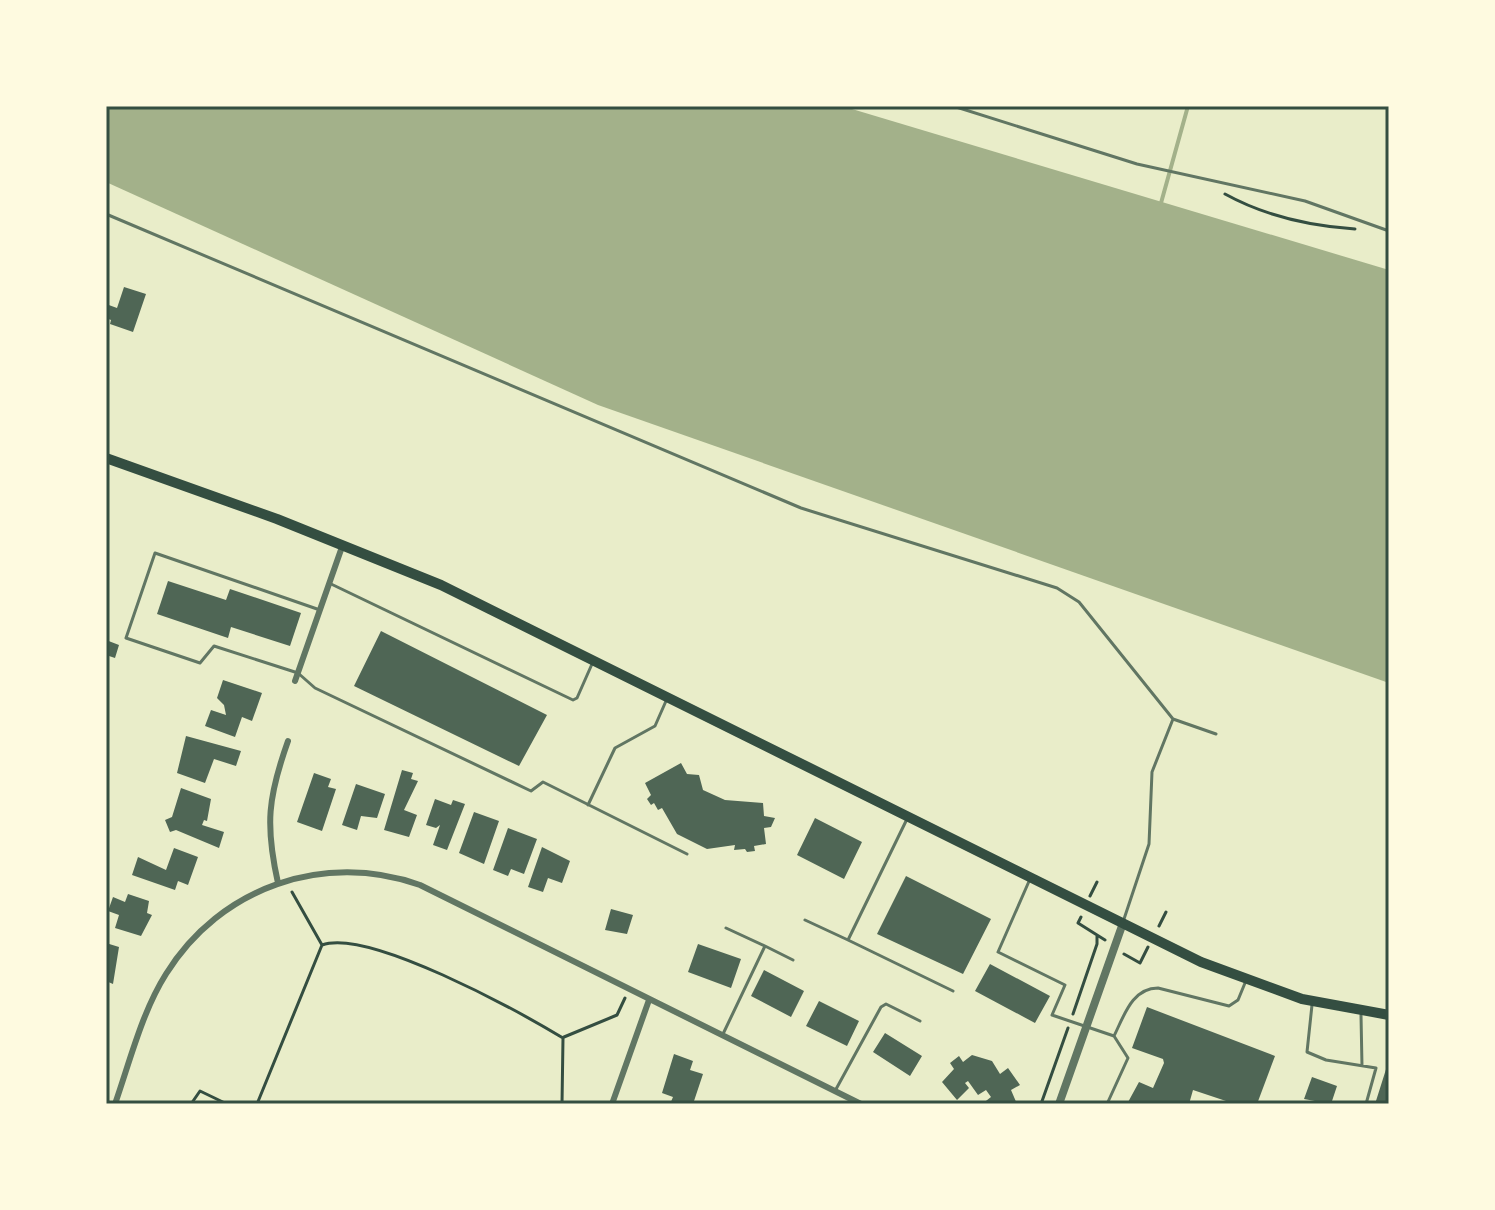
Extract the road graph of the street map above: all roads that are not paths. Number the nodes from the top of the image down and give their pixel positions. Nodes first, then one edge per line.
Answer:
1 (953, 106) edge
2 (106, 214) edge
3 (1389, 231) edge
4 (106, 458) edge
5 (343, 544) junction
6 (329, 583) junction
7 (320, 610) junction
8 (593, 661) junction
9 (298, 673) junction
10 (295, 681) dead end
11 (668, 698) junction
12 (1173, 719) junction
13 (1216, 734) dead end
14 (288, 741) dead end
15 (588, 805) junction
16 (909, 816) junction
17 (687, 854) dead end
18 (1031, 876) junction
19 (278, 883) junction
20 (805, 920) dead end
21 (1123, 923) junction
22 (726, 928) dead end
23 (848, 940) junction
24 (765, 946) junction
25 (793, 960) dead end
26 (1247, 980) junction
27 (953, 991) dead end
28 (649, 1000) junction
29 (1312, 1001) junction
30 (1361, 1011) junction
31 (1389, 1015) edge
32 (920, 1021) dead end
33 (1086, 1026) junction
34 (723, 1034) junction
35 (1114, 1036) junction
36 (1362, 1066) junction
37 (837, 1092) junction
38 (115, 1104) edge
39 (612, 1104) edge
40 (835, 1104) edge
41 (861, 1104) edge
42 (1059, 1104) edge
43 (1107, 1104) edge
44 (1366, 1104) edge

1 - 3 lane
2 - 12 lane
4 - 5 main road
5 - 6 street
5 - 8 main road
6 - 7 street
6 - 8 lane
7 - 9 street
7 - 9 lane
8 - 11 main road
9 - 10 street
9 - 15 lane
11 - 15 lane
11 - 16 main road
12 - 13 lane
12 - 21 lane
14 - 19 street
15 - 17 lane
16 - 18 main road
16 - 23 lane
18 - 21 main road
18 - 33 lane
19 - 28 street
19 - 38 street
20 - 23 lane
21 - 26 main road
21 - 33 street
22 - 24 lane
23 - 27 lane
24 - 25 lane
24 - 34 lane
26 - 29 main road
26 - 35 lane
28 - 34 street
28 - 39 street
29 - 30 main road
29 - 36 lane
30 - 31 main road
30 - 36 lane
32 - 37 lane
33 - 35 lane
33 - 42 street
34 - 37 street
35 - 43 lane
36 - 44 lane
37 - 40 street
37 - 41 street

